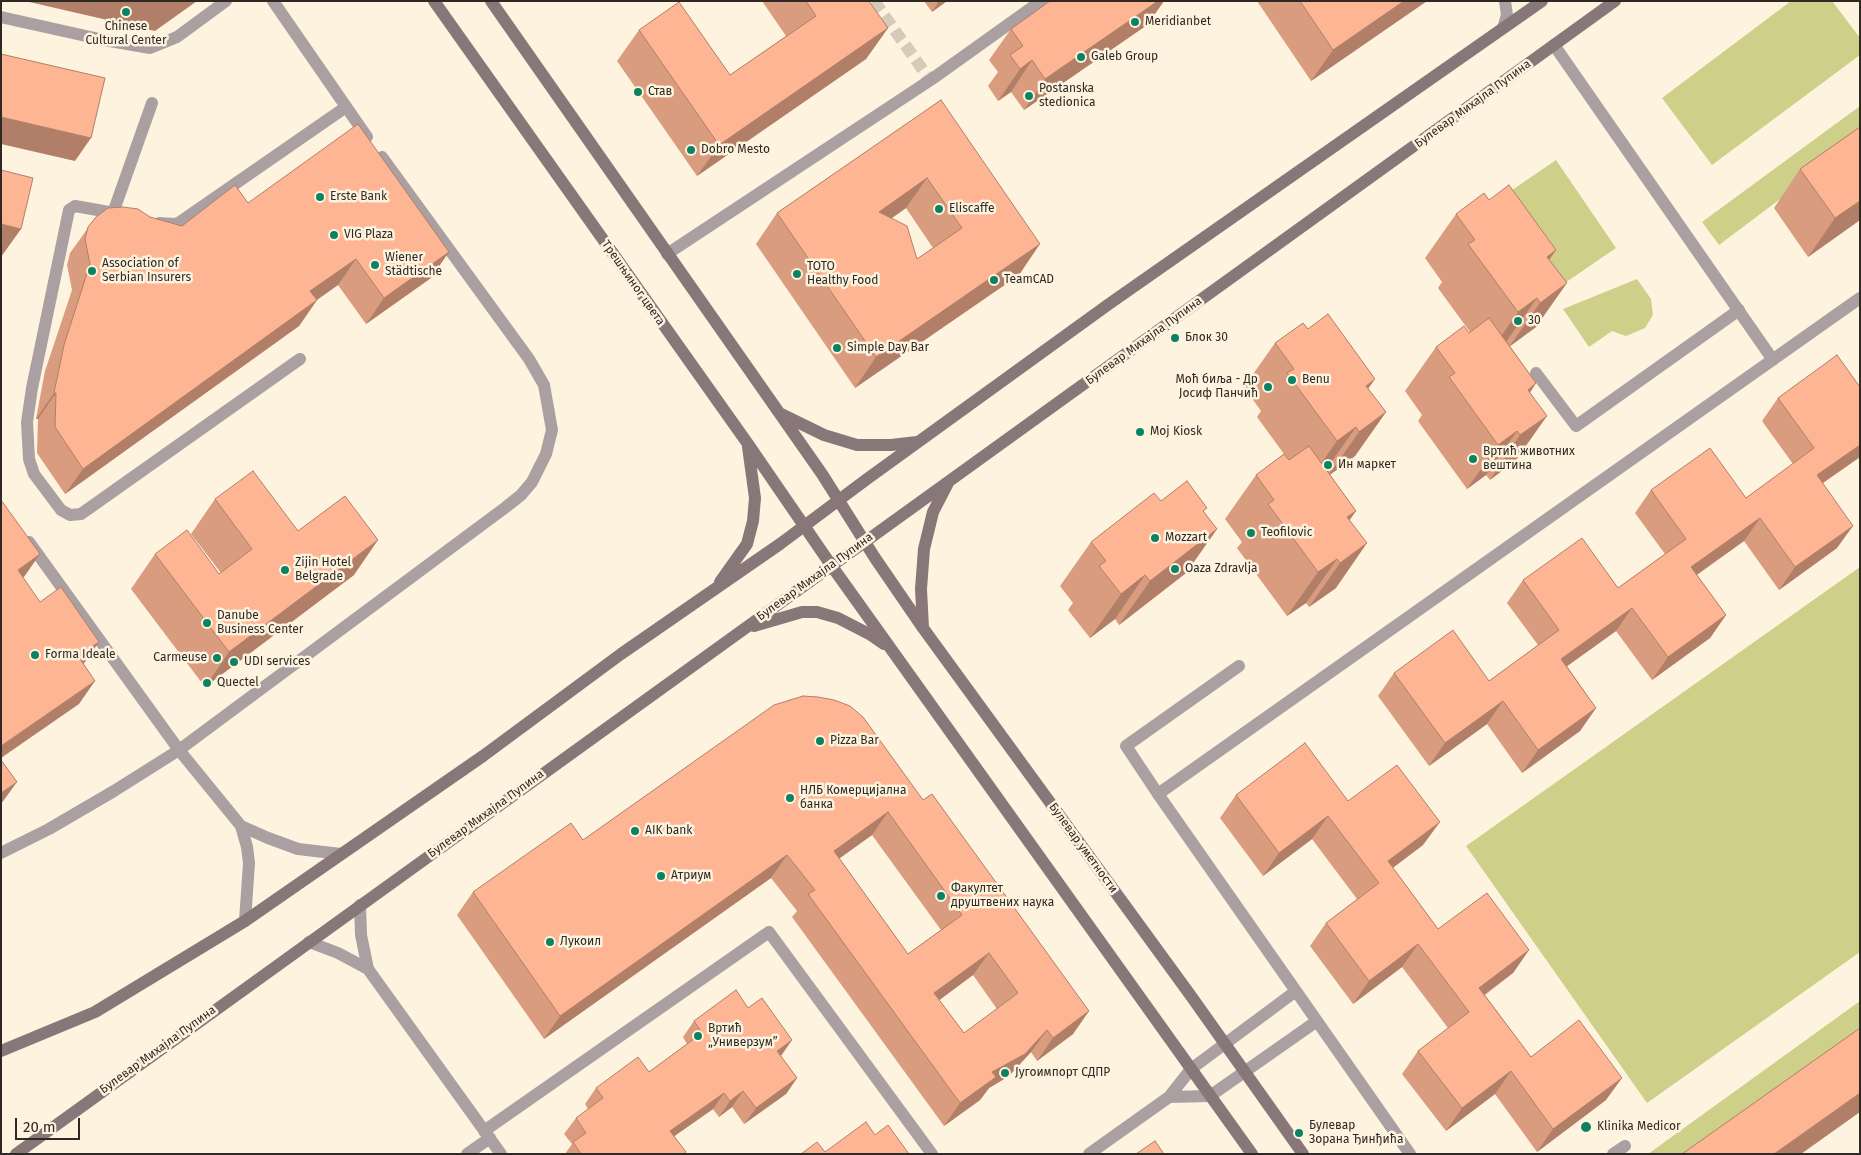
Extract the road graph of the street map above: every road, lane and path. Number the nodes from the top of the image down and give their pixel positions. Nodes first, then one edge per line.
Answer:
1 (226, 1) edge
2 (273, 1) edge
3 (434, 1) edge
4 (491, 1) edge
5 (1041, 1) edge
6 (1505, 1) edge
7 (1615, 1) edge
8 (1538, 2) edge
9 (1, 17) edge
10 (1503, 28) junction
11 (1554, 45) junction
12 (152, 104) dead end
13 (346, 107) junction
14 (113, 212) junction
15 (130, 216) edge
16 (148, 220) edge
17 (667, 254) junction
18 (1860, 298) edge
19 (1738, 310) junction
20 (300, 359) dead end
21 (1773, 360) junction
22 (1536, 373) dead end
23 (779, 413) junction
24 (919, 442) junction
25 (748, 444) junction
26 (950, 481) junction
27 (838, 500) junction
28 (804, 526) junction
29 (24, 536) edge
30 (865, 541) junction
31 (831, 565) junction
32 (714, 590) junction
33 (923, 628) junction
34 (742, 630) junction
35 (892, 649) junction
36 (1239, 666) dead end
37 (179, 750) junction
38 (1158, 794) junction
39 (241, 826) junction
40 (1, 853) edge
41 (341, 854) junction
42 (360, 905) junction
43 (245, 921) junction
44 (309, 942) junction
45 (368, 969) junction
46 (1296, 991) junction
47 (1317, 1021) junction
48 (1225, 1044) junction
49 (1, 1051) edge
50 (1191, 1069) junction
51 (1245, 1072) junction
52 (1210, 1096) junction
53 (1169, 1097) junction
54 (487, 1134) junction
55 (1625, 1146) dead end
56 (16, 1154) edge
57 (467, 1154) edge
58 (501, 1154) edge
59 (932, 1154) edge
60 (1089, 1154) edge
61 (1252, 1154) edge
62 (1303, 1154) edge
63 (1410, 1154) edge
64 (1613, 1154) edge

1 - 9 street
2 - 13 street
3 - 25 main road, Трешњиног цвета
4 - 17 main road
5 - 17 street
6 - 10 street
7 - 11 main road, Булевар Михајла Пупина
8 - 10 main road
10 - 24 main road
11 - 19 street
11 - 26 main road, Булевар Михајла Пупина
12 - 14 street
13 - 16 street
13 - 37 street
14 - 15 street
14 - 20 street
17 - 23 main road
18 - 21 street
19 - 21 street
19 - 22 street
21 - 38 street
23 - 24 main road
23 - 27 main road
24 - 27 main road
25 - 28 main road, Трешњиног цвета
25 - 32 main road
26 - 30 main road, Булевар Михајла Пупина
26 - 33 main road
27 - 28 main road
27 - 30 main road
28 - 31 main road, Трешњиног цвета
28 - 32 main road
29 - 37 street
30 - 31 main road, Булевар Михајла Пупина
30 - 33 main road, Булевар уметности
31 - 34 main road, Булевар Михајла Пупина
31 - 35 main road
32 - 41 main road
33 - 48 main road, Булевар уметности
34 - 35 main road
34 - 42 main road, Булевар Михајла Пупина
35 - 50 main road
36 - 38 street
37 - 39 street
37 - 40 street
38 - 46 street
39 - 41 street
39 - 43 street
41 - 43 main road
42 - 44 main road, Булевар Михајла Пупина
42 - 45 street
43 - 49 main road
44 - 45 street
44 - 56 main road, Булевар Михајла Пупина
45 - 54 street
46 - 47 street
46 - 48 street
47 - 51 street
47 - 63 street
48 - 50 street
48 - 51 main road, Булевар уметности
50 - 52 main road
50 - 53 street
51 - 52 street
51 - 62 main road, Булевар уметности
52 - 53 street
52 - 61 main road
53 - 60 street
54 - 57 street
54 - 58 street
54 - 59 street
55 - 64 street

